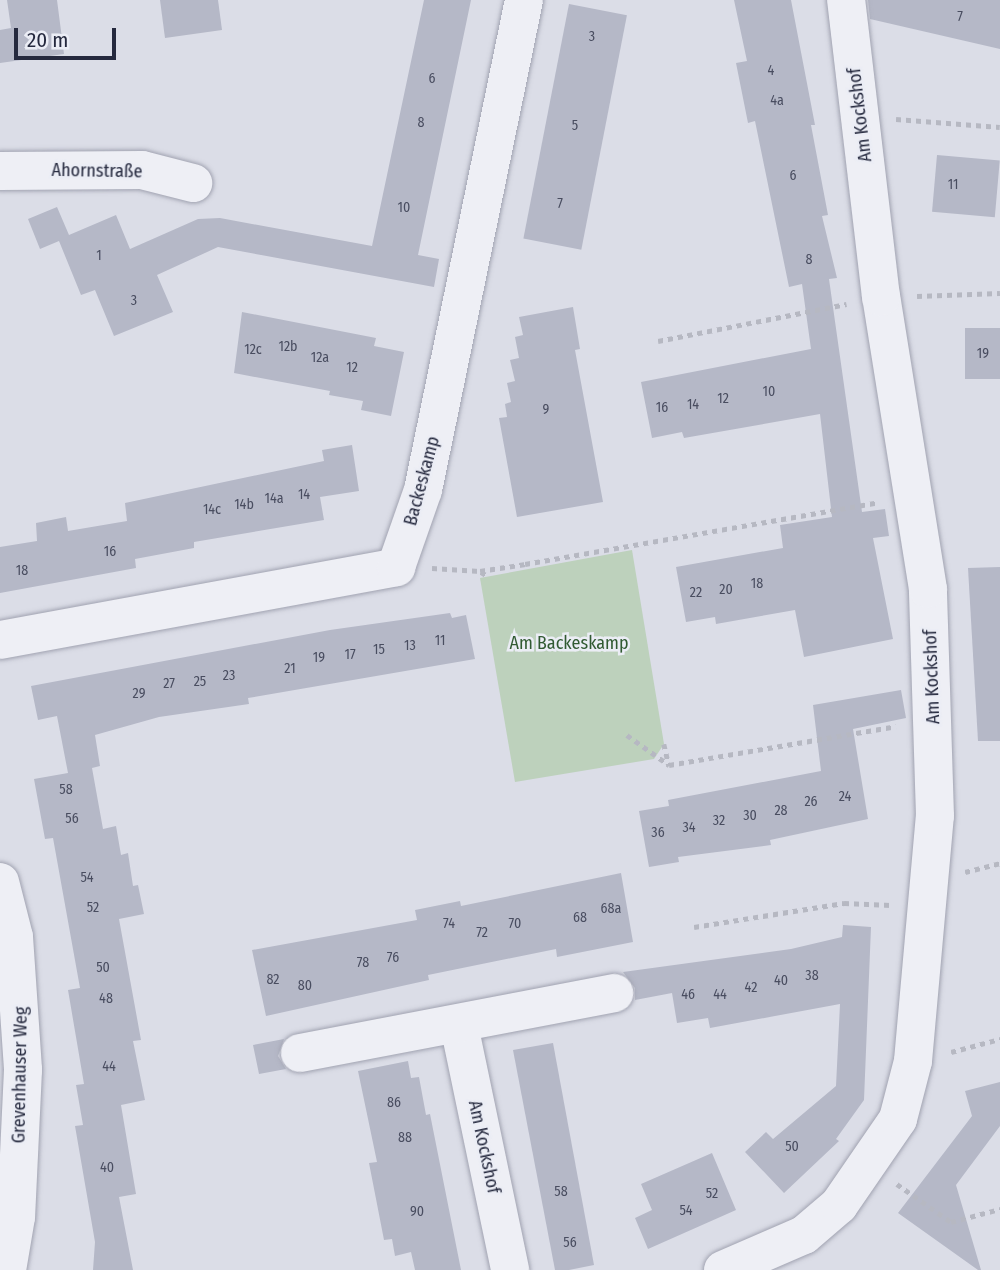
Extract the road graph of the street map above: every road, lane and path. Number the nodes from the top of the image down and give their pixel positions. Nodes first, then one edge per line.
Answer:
1 (524, 0) edge
2 (846, 0) edge
3 (860, 116) junction
4 (1000, 127) edge
5 (0, 171) edge
6 (192, 183) dead end
7 (1000, 293) edge
8 (881, 297) junction
9 (658, 341) dead end
10 (914, 498) junction
11 (396, 566) junction
12 (480, 571) junction
13 (489, 577) dead end
14 (0, 640) edge
15 (934, 719) junction
16 (627, 735) dead end
17 (664, 744) dead end
18 (669, 765) junction
19 (0, 882) edge
20 (925, 907) junction
21 (694, 927) dead end
22 (614, 993) dead end
23 (459, 1025) junction
24 (1000, 1039) edge
25 (300, 1053) dead end
26 (913, 1061) junction
27 (870, 1165) junction
28 (1000, 1209) edge
29 (7, 1270) edge
30 (510, 1270) edge
31 (723, 1270) edge

1 - 11 street, Backeskamp
2 - 3 street, Am Kockshof
3 - 4 path
3 - 8 street, Am Kockshof
5 - 6 street, Ahornstraße
7 - 8 path
8 - 9 path
8 - 10 street, Am Kockshof
10 - 12 path
10 - 15 street, Am Kockshof
11 - 12 path
11 - 14 street
12 - 13 path
15 - 18 path
15 - 20 street, Am Kockshof
16 - 18 path
17 - 18 path
19 - 29 street, Grevenhauser Weg
20 - 21 path
20 - 26 street, Am Kockshof
22 - 23 street
23 - 25 street
23 - 30 street, Am Kockshof
24 - 26 path
26 - 27 street, Am Kockshof
27 - 28 path
27 - 31 street, Am Kockshof

